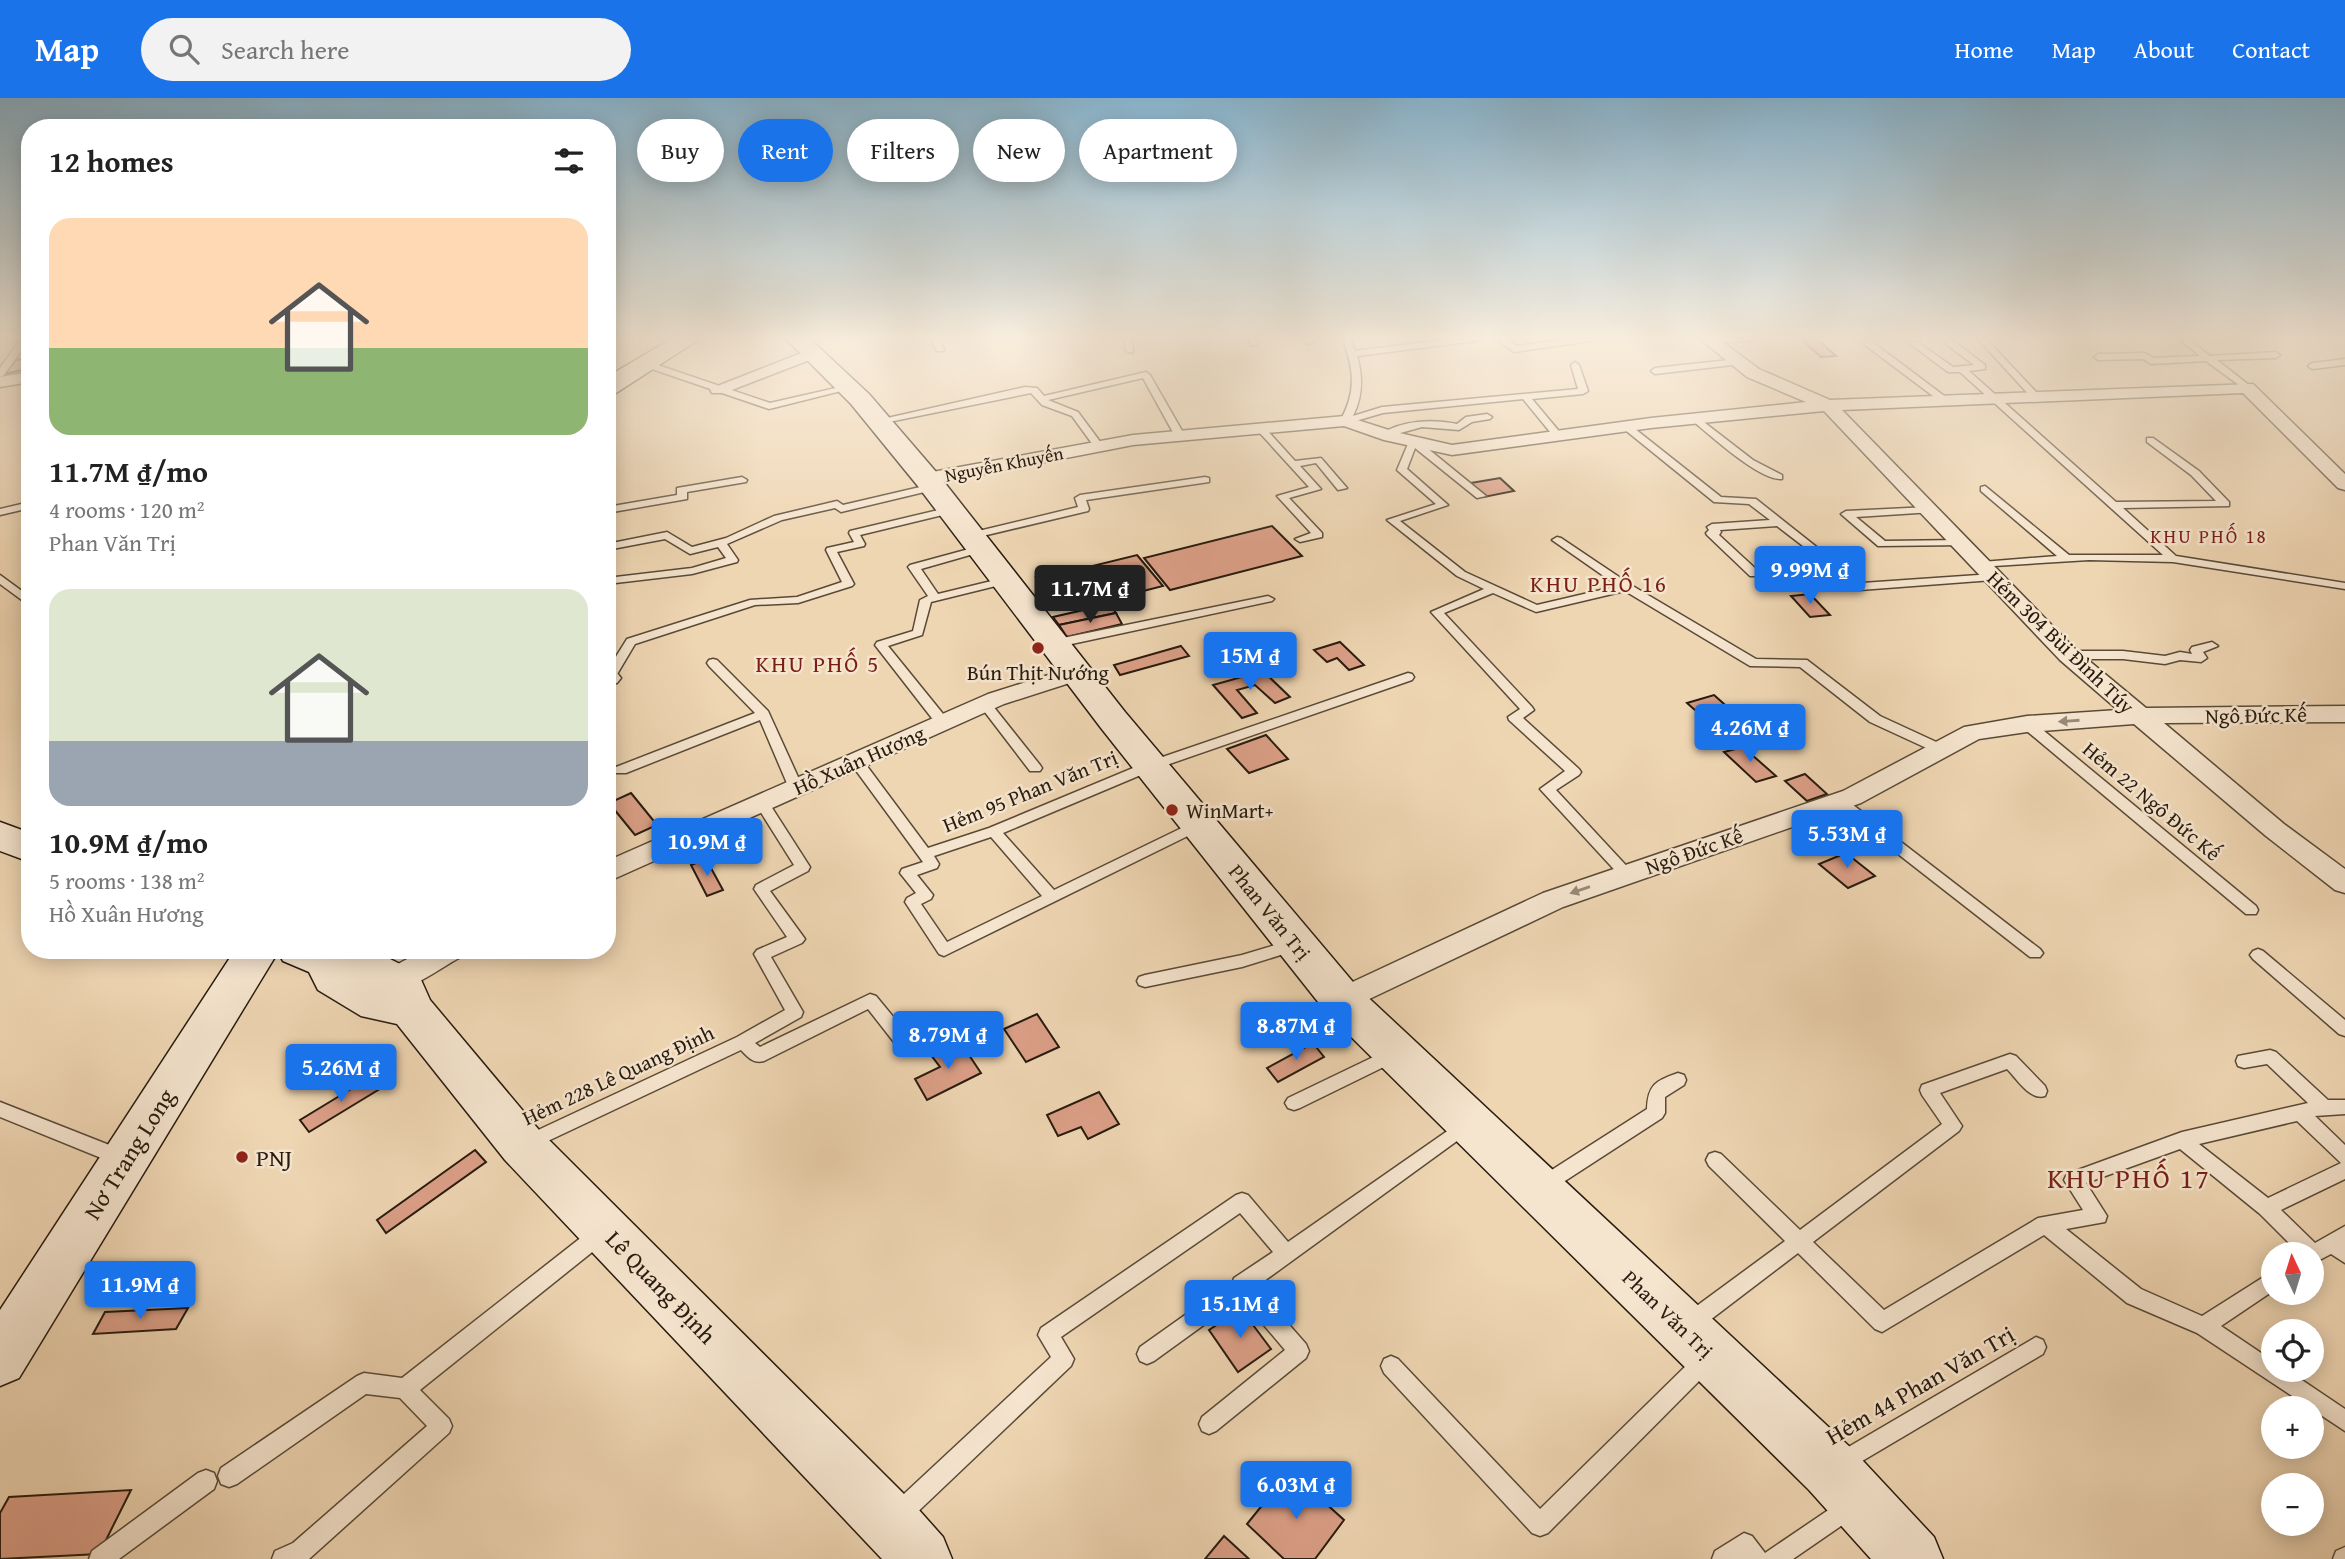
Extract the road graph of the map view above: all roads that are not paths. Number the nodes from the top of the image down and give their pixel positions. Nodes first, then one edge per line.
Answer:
1 (866, 406) edge
2 (949, 406) edge
3 (1058, 406) edge
4 (1163, 406) edge
5 (1354, 406) edge
6 (1424, 406) edge
7 (1534, 406) edge
8 (1817, 406) edge
9 (1829, 406) edge
10 (2001, 406) edge
11 (2266, 406) edge
12 (1487, 417) dead end
13 (1696, 419) junction
14 (879, 421) junction
15 (1345, 421) junction
16 (1627, 427) junction
17 (1261, 429) junction
18 (1386, 434) junction
19 (1180, 436) junction
20 (1558, 436) junction
21 (2150, 440) dead end
22 (1413, 441) junction
23 (1099, 447) junction
24 (1293, 464) junction
25 (1778, 477) dead end
26 (742, 480) dead end
27 (1205, 480) dead end
28 (2345, 484) edge
29 (1342, 488) dead end
30 (1985, 489) dead end
31 (937, 492) junction
32 (1481, 496) dead end
33 (2114, 505) junction
34 (21, 507) edge
35 (616, 508) edge
36 (841, 509) junction
37 (1929, 510) junction
38 (0, 512) edge
39 (1781, 523) junction
40 (854, 533) junction
41 (1300, 538) dead end
42 (1557, 540) dead end
43 (722, 542) junction
44 (975, 543) junction
45 (1961, 543) junction
46 (616, 545) edge
47 (2066, 558) junction
48 (2174, 559) junction
49 (1987, 570) junction
50 (1767, 573) dead end
51 (0, 578) edge
52 (616, 580) edge
53 (1004, 581) junction
54 (2345, 586) edge
55 (1627, 587) junction
56 (1494, 589) junction
57 (21, 596) edge
58 (935, 598) junction
59 (1268, 600) dead end
60 (1053, 644) junction
61 (2212, 646) dead end
62 (2068, 655) junction
63 (713, 663) dead end
64 (616, 665) edge
65 (1077, 673) junction
66 (1408, 677) dead end
67 (985, 704) junction
68 (764, 714) junction
69 (2345, 714) edge
70 (2137, 716) junction
71 (943, 723) junction
72 (2027, 724) junction
73 (1940, 749) junction
74 (856, 761) junction
75 (1150, 766) junction
76 (1035, 768) dead end
77 (621, 770) dead end
78 (796, 788) junction
79 (1839, 801) junction
80 (762, 803) junction
81 (1199, 825) junction
82 (994, 831) junction
83 (929, 859) junction
84 (616, 869) edge
85 (1627, 874) junction
86 (2345, 883) edge
87 (1052, 898) junction
88 (2251, 910) dead end
89 (1297, 945) junction
90 (2035, 953) dead end
91 (2258, 955) dead end
92 (252, 959) edge
93 (315, 959) edge
94 (439, 959) edge
95 (1144, 981) dead end
96 (401, 994) junction
97 (1342, 1000) junction
98 (2345, 1029) edge
99 (903, 1041) dead end
100 (743, 1042) junction
101 (1397, 1052) junction
102 (2244, 1061) dead end
103 (1678, 1080) dead end
104 (2039, 1091) dead end
105 (1294, 1103) dead end
106 (2324, 1107) junction
107 (2345, 1107) edge
108 (0, 1110) edge
109 (2299, 1112) junction
110 (1470, 1122) junction
111 (2182, 1140) junction
112 (522, 1145) junction
113 (2345, 1157) edge
114 (125, 1159) junction
115 (1715, 1160) dead end
116 (2345, 1170) edge
117 (1538, 1188) junction
118 (2266, 1209) junction
119 (2045, 1224) junction
120 (606, 1230) junction
121 (1799, 1242) junction
122 (2300, 1242) edge
123 (1286, 1252) junction
124 (1241, 1284) junction
125 (2261, 1288) edge
126 (2204, 1326) junction
127 (1698, 1342) junction
128 (2036, 1347) dead end
129 (1147, 1354) dead end
130 (0, 1359) edge
131 (1391, 1366) dead end
132 (405, 1389) junction
133 (2345, 1421) edge
134 (1209, 1424) dead end
135 (229, 1476) dead end
136 (206, 1481) dead end
137 (1844, 1484) junction
138 (906, 1541) edge
139 (295, 1556) edge
140 (100, 1559) edge
141 (1723, 1559) edge
142 (1757, 1559) edge
143 (1774, 1559) edge
144 (1912, 1559) edge

1 - 14 street, Phan Văn Trị
2 - 14 lane
3 - 23 lane
4 - 19 lane
5 - 15 lane
6 - 15 lane
7 - 20 lane
8 - 13 street, Nguyễn Khuyến
9 - 37 street, Hẻm 304 Bùi Đình Túy
10 - 33 lane
11 - 28 street
12 - 18 lane
13 - 16 street, Nguyễn Khuyến
13 - 25 lane
14 - 31 street, Phan Văn Trị
15 - 17 street, Nguyễn Khuyến
15 - 18 street, Nguyễn Khuyến
16 - 20 street, Nguyễn Khuyến
16 - 39 lane
17 - 19 street, Nguyễn Khuyến
17 - 24 lane
18 - 22 street, Nguyễn Khuyến
19 - 23 street, Nguyễn Khuyến
20 - 22 street, Nguyễn Khuyến
21 - 33 lane
22 - 32 lane
22 - 56 lane
23 - 31 street, Nguyễn Khuyến
24 - 29 lane
24 - 41 lane
26 - 35 lane
27 - 44 lane
30 - 47 lane
31 - 36 lane
31 - 40 lane
31 - 44 street, Phan Văn Trị
33 - 48 lane
34 - 38 lane
36 - 40 lane
36 - 43 lane
37 - 45 street, Hẻm 304 Bùi Đình Túy
37 - 45 lane
39 - 49 lane
39 - 50 lane
40 - 64 lane
42 - 55 lane
43 - 46 lane
43 - 52 lane
44 - 53 street, Phan Văn Trị
44 - 58 lane
45 - 49 street, Hẻm 304 Bùi Đình Túy
47 - 48 lane
47 - 49 lane
48 - 54 lane
49 - 62 street, Hẻm 304 Bùi Đình Túy
51 - 57 lane
53 - 58 lane
53 - 60 street, Phan Văn Trị
55 - 56 lane
55 - 73 lane
56 - 85 lane
58 - 71 lane
59 - 60 lane
60 - 65 street, Phan Văn Trị
61 - 62 lane
62 - 70 street, Hẻm 304 Bùi Đình Túy
63 - 68 lane
65 - 67 street, Hồ Xuân Hương
65 - 75 street, Phan Văn Trị
66 - 75 lane, Hẻm 95 Phan Văn Trị
67 - 71 street, Hồ Xuân Hương
67 - 76 lane
68 - 77 lane
68 - 78 lane
69 - 70 street, Ngô Đức Kế
70 -> 72 street, Ngô Đức Kế
70 - 86 street, Hẻm 304 Bùi Đình Túy
71 - 74 street, Hồ Xuân Hương
72 - 73 street, Ngô Đức Kế
72 - 88 lane, Hẻm 22 Ngô Đức Kế
73 - 79 street, Ngô Đức Kế
74 - 78 street, Hồ Xuân Hương
74 - 83 lane
75 - 81 street, Phan Văn Trị
75 - 82 lane, Hẻm 95 Phan Văn Trị
78 - 80 street, Hồ Xuân Hương
79 - 85 street, Ngô Đức Kế
79 - 90 lane
80 - 84 street, Hồ Xuân Hương
80 - 100 lane
81 - 87 lane
81 - 89 street, Phan Văn Trị
82 - 83 lane, Hẻm 95 Phan Văn Trị
82 - 87 lane
83 - 87 lane, Hẻm 95 Phan Văn Trị
85 -> 97 street, Ngô Đức Kế
89 - 95 lane
89 - 97 street, Phan Văn Trị
91 - 98 lane
92 - 114 street, Nơ Trang Long
93 - 96 street
94 - 96 street
96 - 112 street, Lê Quang Định
97 - 101 street, Phan Văn Trị
99 - 100 lane, Hẻm 228 Lê Quang Định
100 - 112 lane, Hẻm 228 Lê Quang Định
101 - 105 lane
101 - 110 street, Phan Văn Trị
102 - 106 lane
103 - 117 lane
104 - 121 lane
106 - 107 lane
106 - 109 lane
108 - 114 lane
109 - 111 lane
109 - 113 lane
110 - 117 street, Phan Văn Trị
110 - 123 lane
111 - 118 lane
111 - 119 lane
112 - 120 street, Lê Quang Định
114 - 130 street, Nơ Trang Long
115 - 121 lane
116 - 118 lane
117 - 127 street, Phan Văn Trị
118 - 122 lane
119 - 121 lane
119 - 126 lane
120 - 132 lane
120 - 138 street, Lê Quang Định
121 - 127 lane
123 - 124 lane
123 - 138 lane
124 - 129 lane
124 - 134 lane
125 - 126 lane
126 - 133 lane
127 - 131 lane
127 - 137 street, Phan Văn Trị
128 - 137 lane, Hẻm 44 Phan Văn Trị
132 - 135 lane
132 - 139 lane
136 - 140 lane
137 - 143 lane, Hẻm 44 Phan Văn Trị
137 - 144 street, Phan Văn Trị
141 - 142 lane

